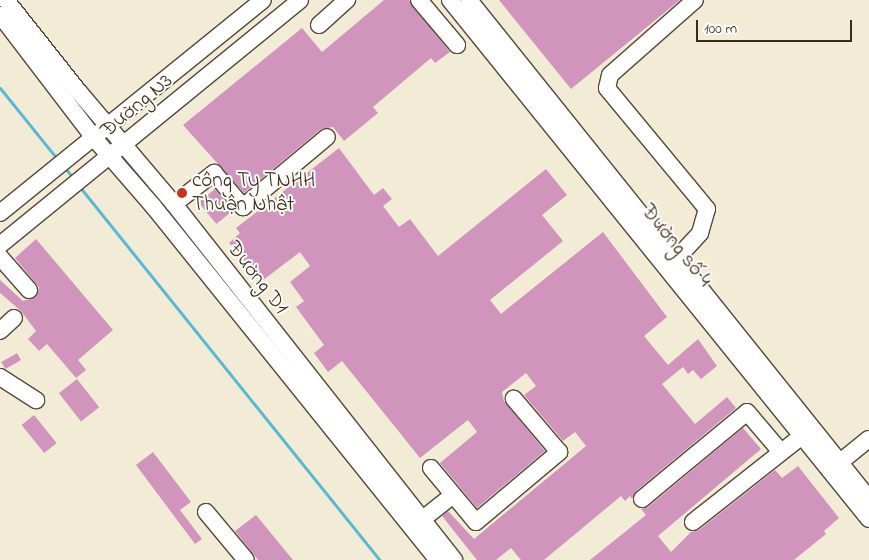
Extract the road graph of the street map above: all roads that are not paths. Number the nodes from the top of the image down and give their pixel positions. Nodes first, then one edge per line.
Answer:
1 (6, 0) edge
2 (300, 0) edge
3 (347, 0) edge
4 (419, 0) edge
5 (450, 0) edge
6 (469, 0) edge
7 (695, 0) edge
8 (259, 4) edge
9 (0, 15) edge
10 (319, 25) dead end
11 (269, 26) junction
12 (457, 45) dead end
13 (108, 127) junction
14 (327, 137) dead end
15 (94, 138) junction
16 (123, 144) junction
17 (110, 156) junction
18 (617, 194) junction
19 (174, 204) junction
20 (0, 213) edge
21 (0, 244) edge
22 (0, 257) edge
23 (677, 258) junction
24 (691, 287) junction
25 (29, 290) dead end
26 (14, 318) dead end
27 (253, 321) junction
28 (0, 330) edge
29 (0, 378) edge
30 (36, 400) dead end
31 (514, 400) dead end
32 (802, 436) junction
33 (869, 439) edge
34 (781, 452) junction
35 (839, 463) junction
36 (431, 468) dead end
37 (453, 495) junction
38 (642, 499) dead end
39 (869, 499) edge
40 (206, 512) dead end
41 (869, 518) edge
42 (693, 522) dead end
43 (417, 523) junction
44 (246, 560) edge
45 (438, 560) edge
46 (454, 560) edge

1 - 13 street, Đường D1
2 - 11 street, Đường N3
3 - 10 street
4 - 12 street
5 - 18 street, Đường số 4
6 - 18 street, Đường số 4
7 - 23 street
8 - 11 street
8 - 13 street, Đường N3
9 - 15 street, Đường D1
11 - 16 street, Đường N3
13 - 15 street, Đường N3
13 - 16 street, Đường D1
14 - 19 street
15 - 17 street, Đường D1
15 - 20 street, Đường N3
16 - 17 street, Đường N3
16 - 19 street, Đường D1
17 - 21 street, Đường N3
17 - 27 street, Đường D1
18 - 23 street, Đường số 4
18 - 24 street, Đường số 4
19 - 27 street, Đường D1
22 - 25 street
23 - 24 street, Đường số 4
24 - 32 street, Đường số 4
24 - 35 street, Đường số 4
26 - 28 street
27 - 43 street, Đường D1
29 - 30 street
31 - 37 street
32 - 34 street
32 - 41 street, Đường số 4
33 - 35 street
34 - 38 street
34 - 42 street
35 - 39 street, Đường số 4
36 - 37 street
37 - 43 street
40 - 44 street
43 - 45 street, Đường D1
43 - 46 street, Đường D1

